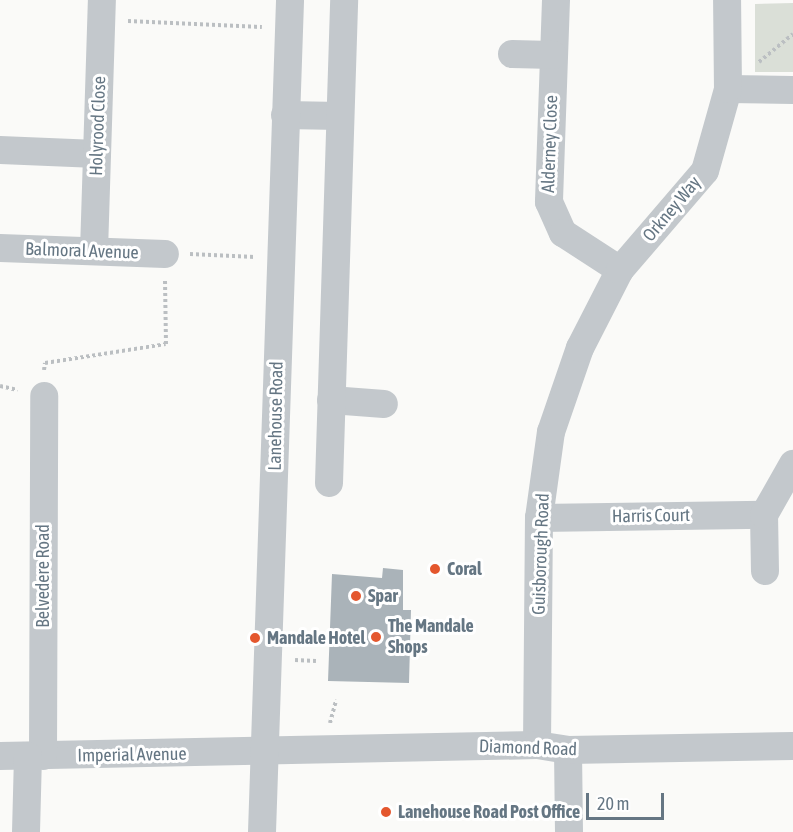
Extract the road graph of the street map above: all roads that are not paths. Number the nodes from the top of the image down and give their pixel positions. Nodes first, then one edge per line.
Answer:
1 (290, 0) edge
2 (344, 0) edge
3 (556, 0) edge
4 (727, 0) edge
5 (101, 10) edge
6 (512, 54) dead end
7 (553, 56) junction
8 (728, 89) junction
9 (793, 90) edge
10 (285, 115) junction
11 (340, 116) junction
12 (0, 150) edge
13 (97, 154) junction
14 (0, 248) edge
15 (94, 251) junction
16 (165, 254) road end
17 (620, 270) junction
18 (44, 396) road end
19 (331, 400) junction
20 (384, 404) dead end
21 (793, 464) edge
22 (328, 483) dead end
23 (764, 515) junction
24 (538, 518) junction
25 (765, 571) dead end
26 (537, 745) junction
27 (793, 746) edge
28 (568, 750) junction
29 (263, 753) junction
30 (24, 756) edge
31 (26, 832) edge
32 (262, 832) edge
33 (569, 832) edge

1 - 10 street, Lanehouse Road
2 - 11 street
3 - 7 street, Alderney Close
4 - 8 street, Orkney Way
5 - 13 street, Holyrood Close
6 - 7 street
7 - 17 street, Alderney Close
8 - 9 street
8 - 17 street, Orkney Way
10 - 11 street
10 - 29 street, Lanehouse Road
11 - 19 street
12 - 13 street
13 - 15 street, Holyrood Close
14 - 15 street, Balmoral Avenue
15 - 16 street, Balmoral Avenue
17 - 24 street, Guisborough Road
18 - 30 street, Belvedere Road
19 - 20 street
19 - 22 street
21 - 23 street
23 - 24 street, Harris Court
23 - 25 street
24 - 26 street, Guisborough Road
26 - 28 street, Diamond Road
26 - 29 street, Diamond Road
27 - 28 street, Diamond Road
28 - 33 street
29 - 30 street, Imperial Avenue
29 - 32 street, Lanehouse Road
30 - 31 street, Belvedere Road

